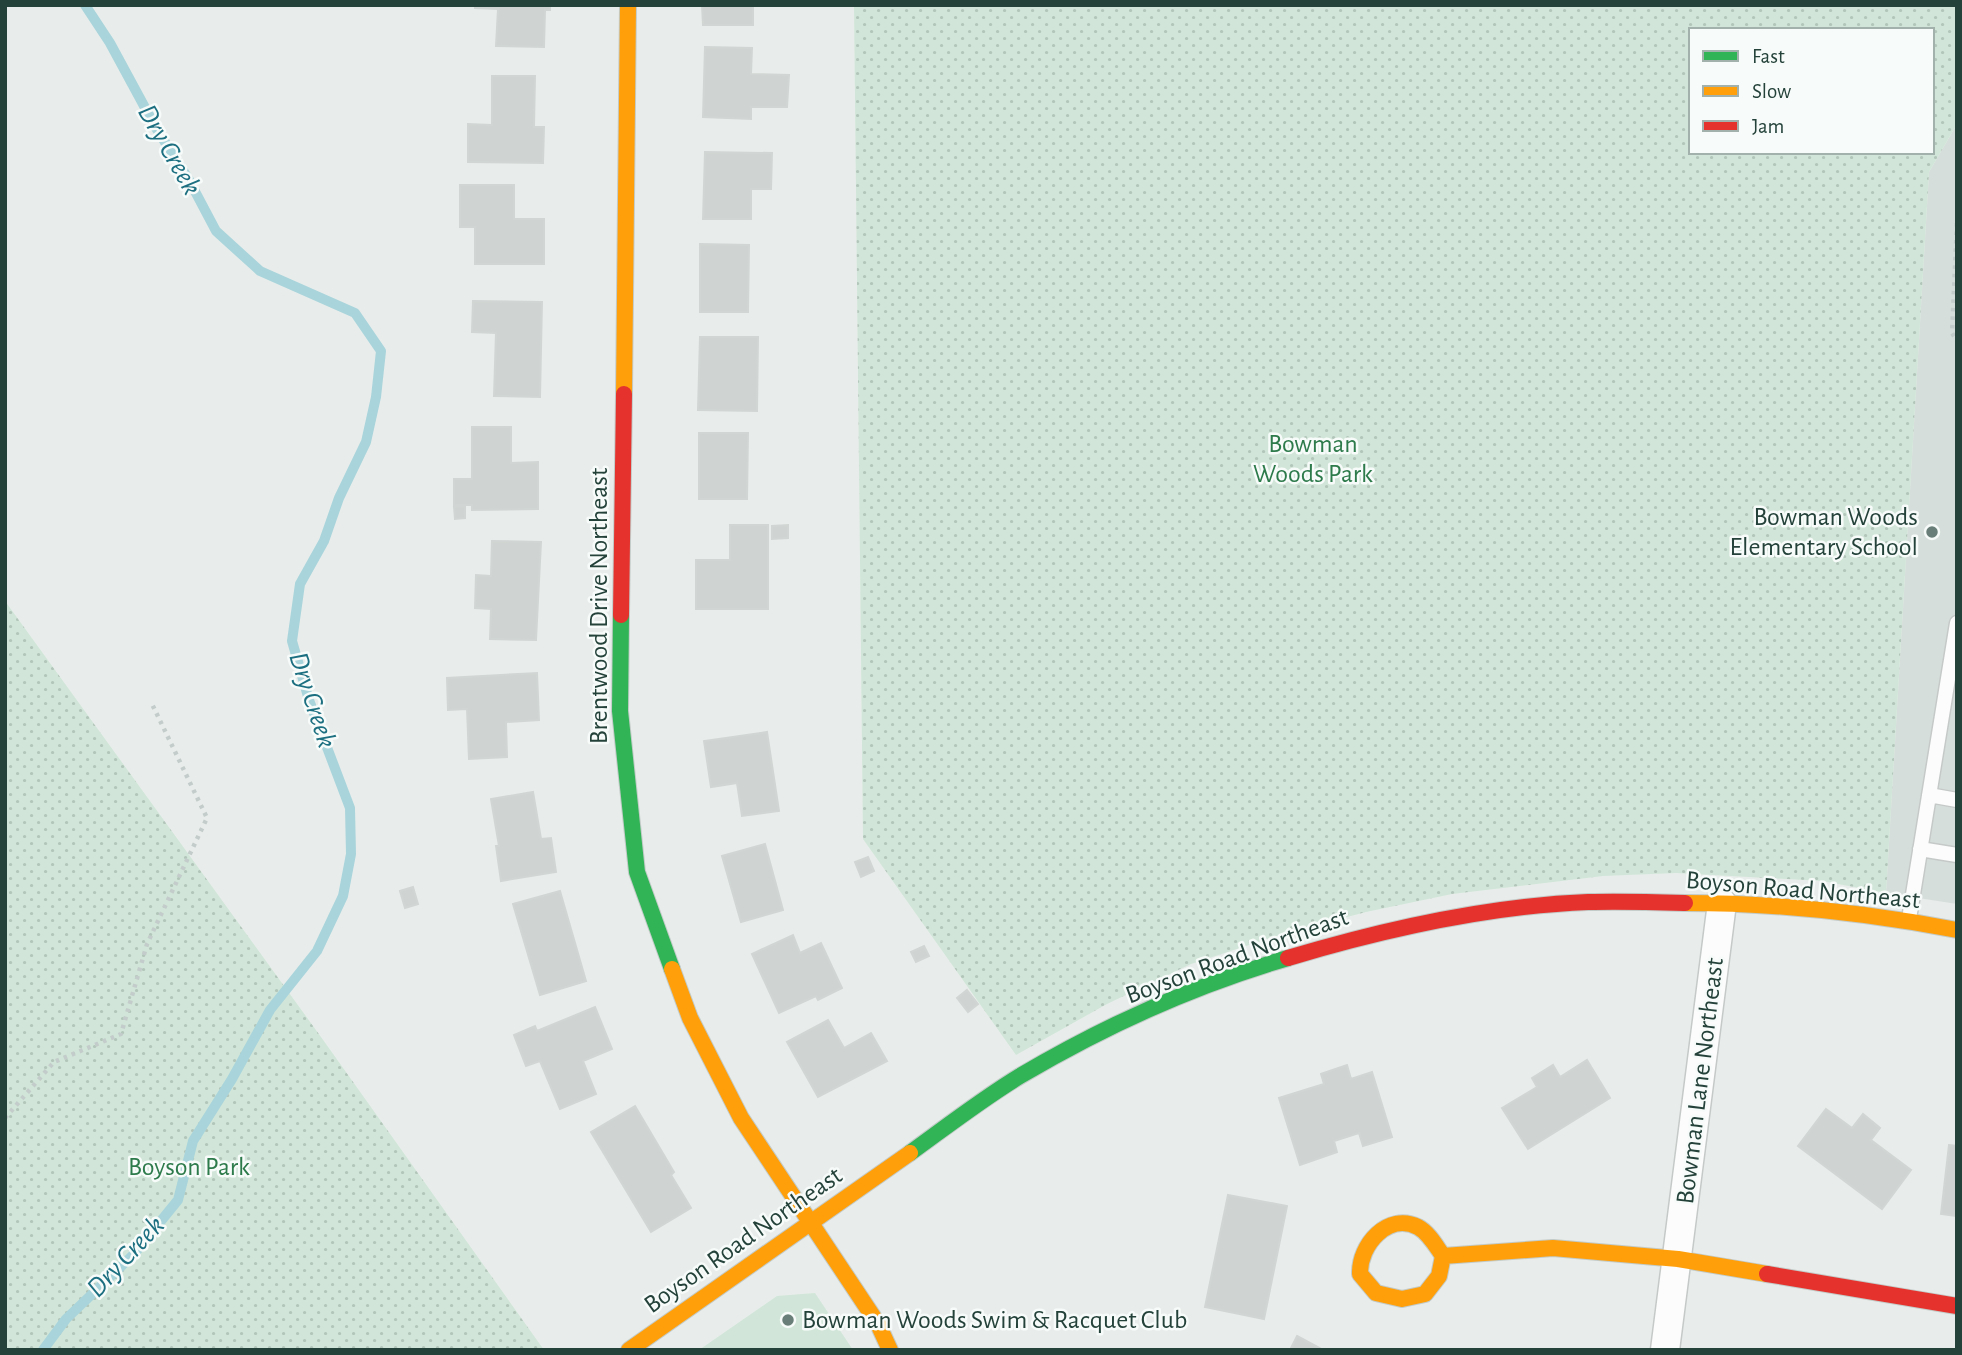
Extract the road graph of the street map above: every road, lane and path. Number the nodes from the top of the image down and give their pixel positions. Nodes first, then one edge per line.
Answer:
1 (628, 5) edge
2 (1957, 223) edge
3 (1957, 341) edge
4 (1957, 624) edge
5 (152, 704) dead end
6 (1929, 795) junction
7 (1957, 800) edge
8 (1920, 849) junction
9 (1957, 855) edge
10 (1722, 903) junction
11 (1909, 921) junction
12 (1957, 930) edge
13 (5, 1118) edge
14 (811, 1223) junction
15 (1443, 1256) junction
16 (1678, 1259) junction
17 (1957, 1306) edge
18 (629, 1350) edge
19 (890, 1350) edge
20 (1665, 1350) edge

1 - 14 street, Brentwood Drive Northeast
2 - 3 path
4 - 6 lane
5 - 13 path
6 - 7 lane
6 - 8 lane
8 - 9 lane
8 - 11 lane
10 - 11 street, Boyson Road Northeast
10 - 14 street, Boyson Road Northeast
10 - 16 street, Bowman Lane Northeast
11 - 12 street, Boyson Road Northeast
14 - 18 street, Boyson Road Northeast
14 - 19 street, Brentwood Drive Northeast
15 - 15 street
15 - 16 street
16 - 17 street
16 - 20 street, Bowman Lane Northeast

